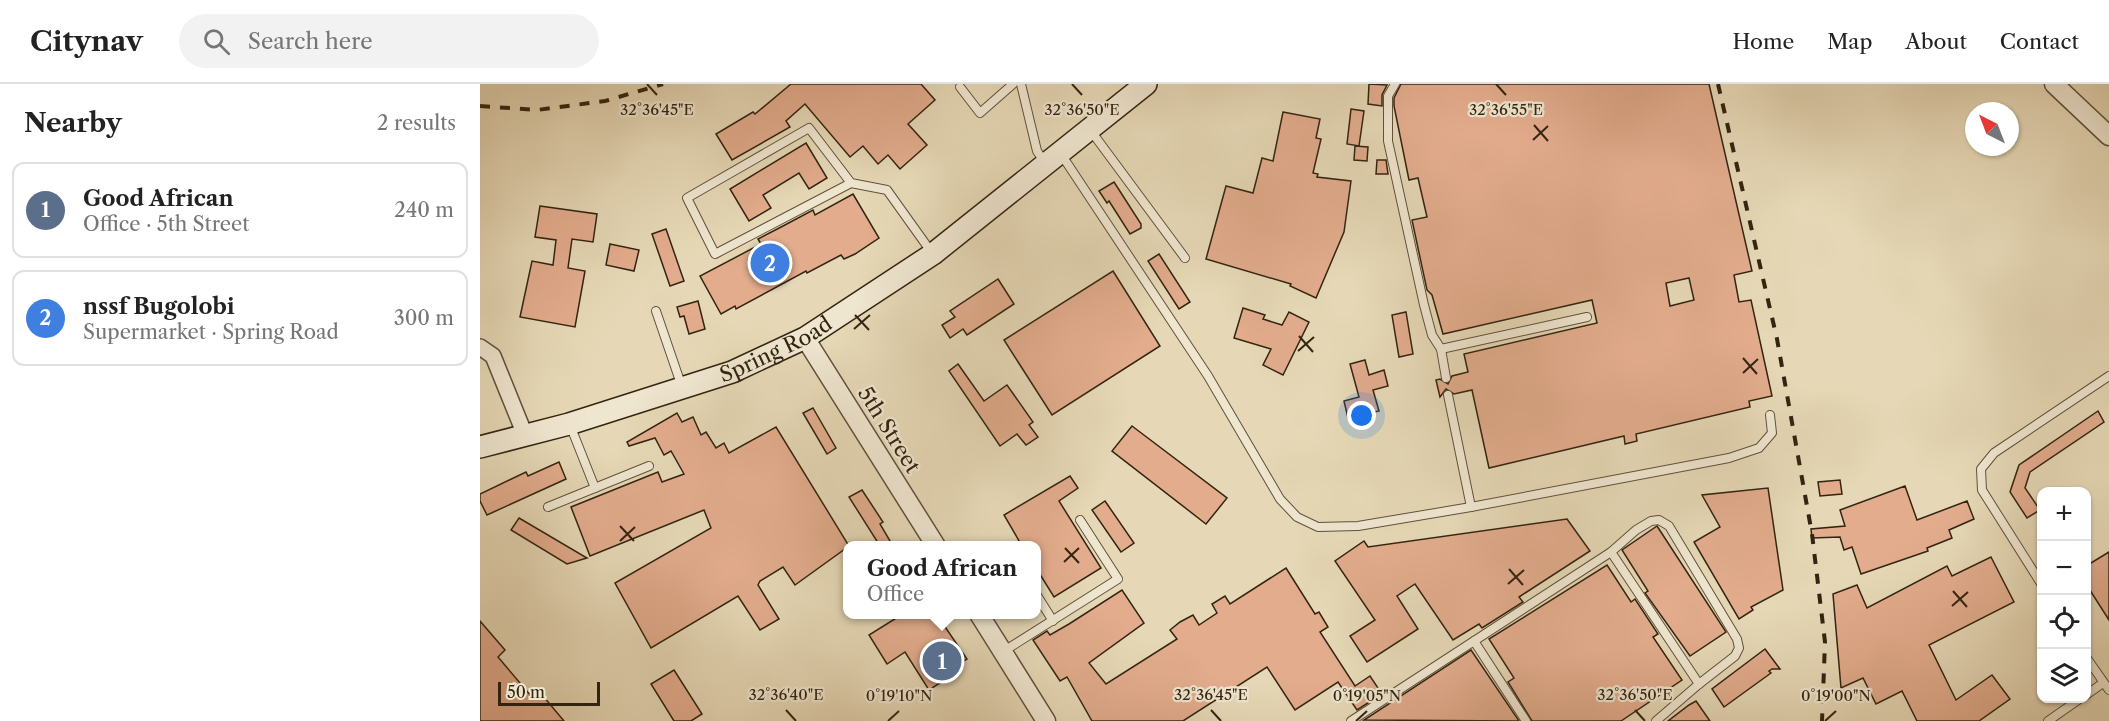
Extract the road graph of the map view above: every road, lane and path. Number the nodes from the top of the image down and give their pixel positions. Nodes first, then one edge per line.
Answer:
1 (1013, 84) edge
2 (1021, 84) edge
3 (1146, 84) edge
4 (1395, 84) edge
5 (2054, 84) edge
6 (960, 87) dead end
7 (1090, 129) junction
8 (2109, 136) edge
9 (1053, 159) junction
10 (851, 183) junction
11 (933, 255) junction
12 (1185, 258) dead end
13 (656, 311) dead end
14 (1587, 317) dead end
15 (805, 338) junction
16 (480, 347) edge
17 (1441, 350) junction
18 (2109, 376) edge
19 (1446, 378) dead end
20 (682, 388) junction
21 (1448, 395) dead end
22 (1770, 415) dead end
23 (570, 424) junction
24 (525, 435) junction
25 (480, 447) edge
26 (649, 466) dead end
27 (595, 488) junction
28 (548, 507) dead end
29 (1471, 507) junction
30 (1080, 520) dead end
31 (933, 541) edge
32 (1611, 552) junction
33 (2037, 577) edge
34 (1041, 602) edge
35 (981, 619) edge
36 (1053, 621) junction
37 (1474, 641) junction
38 (1002, 652) junction
39 (2091, 665) edge
40 (2103, 683) junction
41 (1699, 684) junction
42 (2109, 690) edge
43 (2091, 691) edge
44 (2075, 703) edge
45 (1046, 721) edge
46 (1351, 721) edge
47 (1526, 721) edge
48 (1656, 721) edge
49 (2048, 721) edge

1 - 6 lane
2 - 9 lane
3 - 7 main road, Spring Road
4 - 17 lane
5 - 8 street
7 - 9 main road, Spring Road
7 - 12 lane
9 - 11 main road, Spring Road
9 - 29 lane
10 - 10 lane
10 - 11 lane
11 - 15 main road, Spring Road
13 - 20 lane
14 - 17 lane
15 - 20 main road, Spring Road
15 - 31 street, 5th Street
16 - 24 street
17 - 19 lane
18 - 33 lane
20 - 23 main road, Spring Road
21 - 29 lane
22 - 29 lane
23 - 24 main road, Spring Road
23 - 27 lane
24 - 25 main road, Spring Road
26 - 27 lane
27 - 28 lane
30 - 36 lane
32 - 37 lane
32 - 41 lane
32 - 41 lane
34 - 36 lane
35 - 38 street
36 - 38 lane
37 - 46 lane
37 - 47 lane
38 - 45 street
39 - 40 lane
40 - 42 lane
40 - 43 lane
41 - 48 lane
44 - 49 lane

